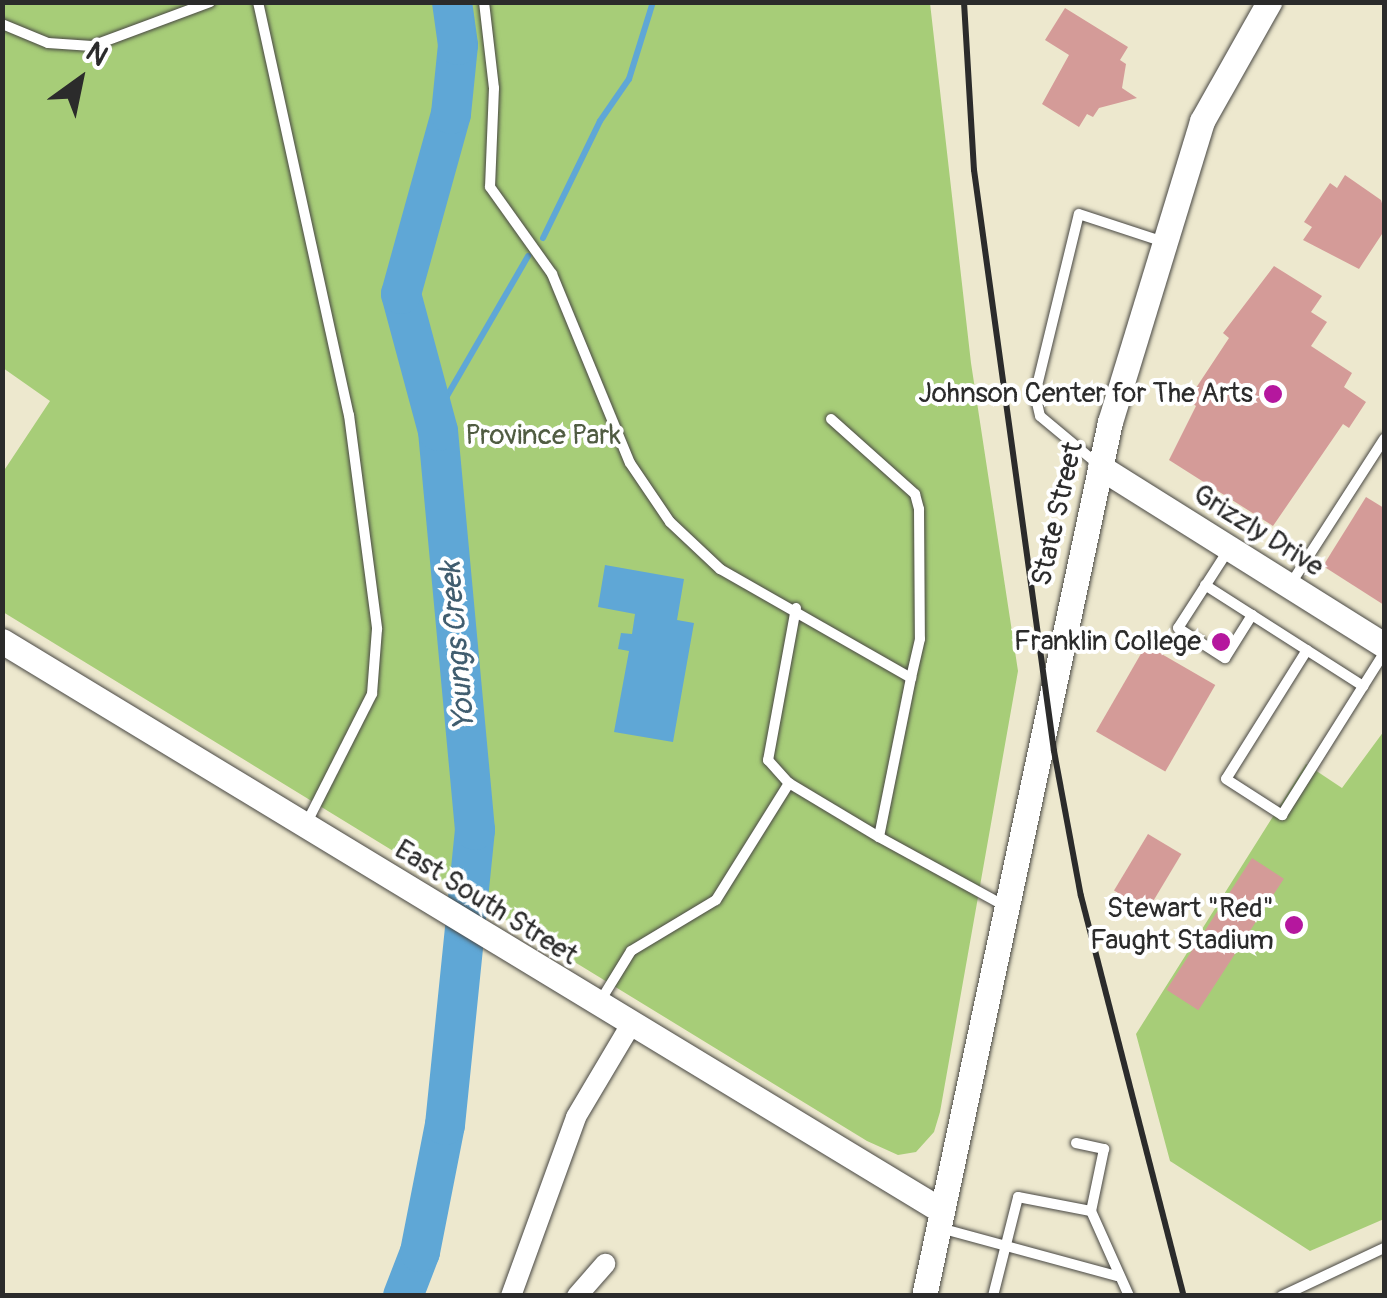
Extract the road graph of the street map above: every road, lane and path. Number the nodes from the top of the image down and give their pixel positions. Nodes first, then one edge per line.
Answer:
1 (210, 2) edge
2 (258, 2) edge
3 (484, 2) edge
4 (1269, 2) edge
5 (2, 24) edge
6 (1162, 241) junction
7 (831, 419) dead end
8 (1384, 439) edge
9 (1100, 467) junction
10 (1230, 548) junction
11 (1205, 585) junction
12 (1289, 586) junction
13 (796, 608) junction
14 (1252, 615) junction
15 (2, 641) edge
16 (1384, 649) edge
17 (1306, 650) junction
18 (911, 678) junction
19 (1363, 686) junction
20 (789, 783) junction
21 (305, 826) junction
22 (879, 837) junction
23 (1006, 906) junction
24 (591, 1002) junction
25 (630, 1026) junction
26 (1076, 1142) dead end
27 (1091, 1211) junction
28 (940, 1219) junction
29 (1005, 1247) junction
30 (1384, 1248) edge
31 (605, 1264) dead end
32 (1117, 1276) junction
33 (511, 1296) edge
34 (577, 1296) edge
35 (924, 1296) edge
36 (993, 1296) edge
37 (1129, 1296) edge
38 (1282, 1296) edge

1 - 5 lane
2 - 21 lane
3 - 13 lane
4 - 6 street, State Street
6 - 9 street, State Street
6 - 9 lane
7 - 18 lane
8 - 12 lane
9 - 10 street, Grizzly Drive
9 - 23 street, State Street
10 - 11 lane
10 - 12 street, Grizzly Drive
11 - 14 lane
11 - 14 lane
12 - 16 street, Grizzly Drive
13 - 18 lane
13 - 20 lane
14 - 17 lane
15 - 21 street, East South Street
16 - 19 lane
17 - 19 lane
17 - 19 lane
18 - 22 lane
20 - 22 lane
20 - 24 lane
21 - 24 street, East South Street
22 - 23 lane
23 - 28 street, State Street
24 - 25 street, East South Street
25 - 28 street, East South Street
25 - 33 street
26 - 27 lane
27 - 29 lane
27 - 32 lane
28 - 29 lane
28 - 35 street, State Street
29 - 32 lane
29 - 36 lane
30 - 38 lane
31 - 34 street
32 - 37 lane

